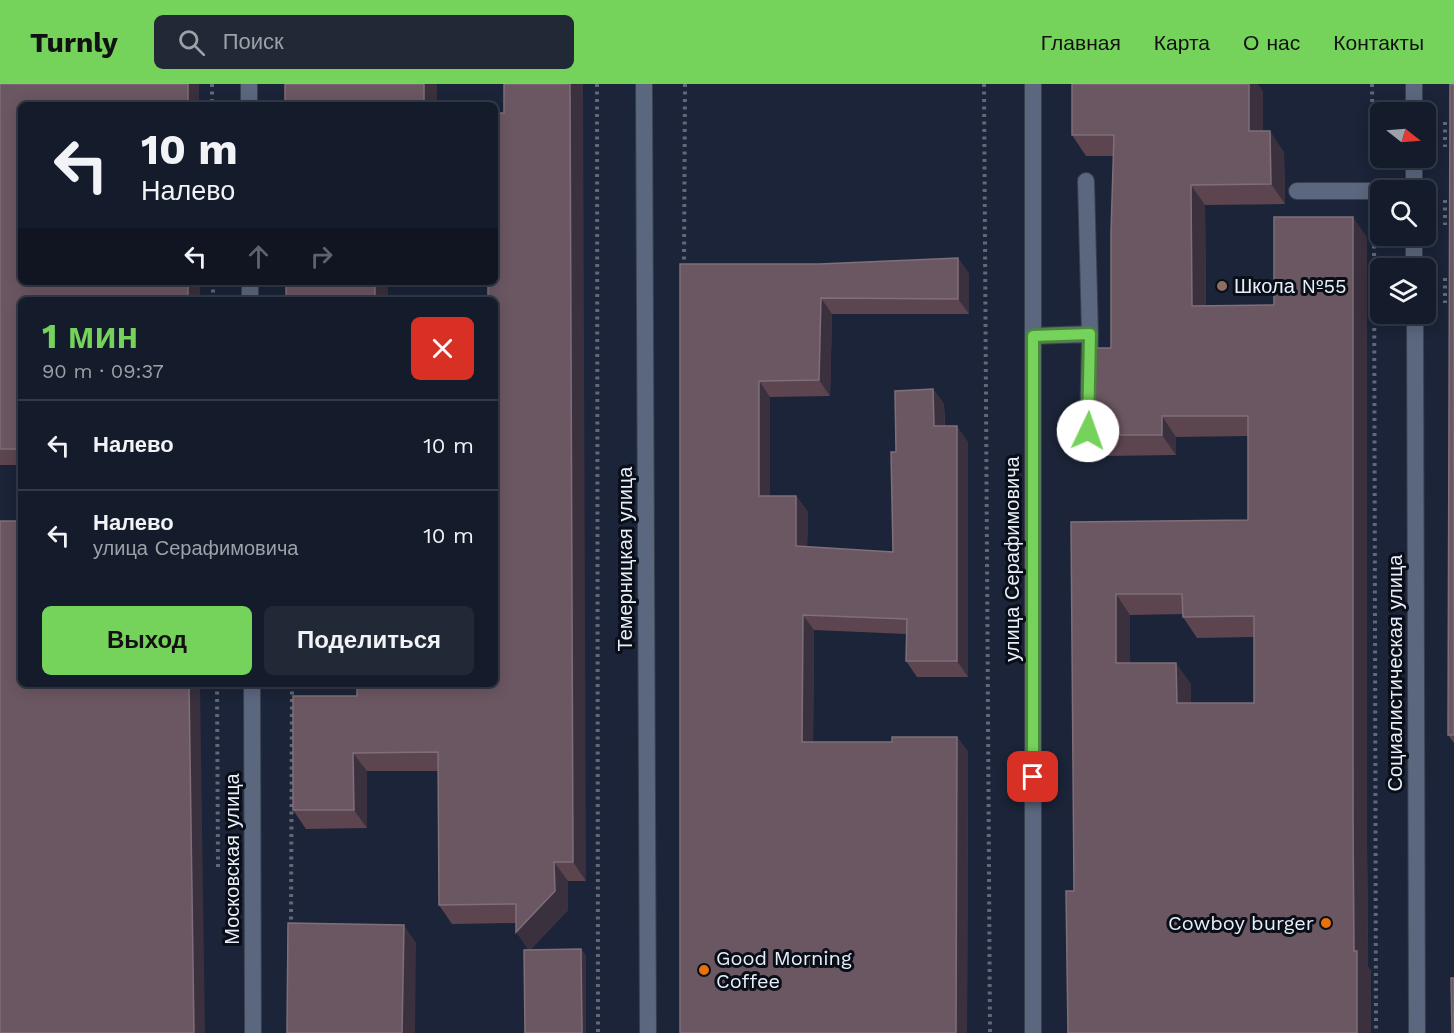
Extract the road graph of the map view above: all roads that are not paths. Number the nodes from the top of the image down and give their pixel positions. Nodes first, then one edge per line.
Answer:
1 (249, 84) edge
2 (644, 84) edge
3 (1033, 84) edge
4 (1414, 84) edge
5 (249, 102) edge
6 (1414, 102) edge
7 (1086, 181) dead end
8 (1297, 191) dead end
9 (1370, 191) edge
10 (1414, 324) edge
11 (1090, 334) junction
12 (1033, 336) junction
13 (1088, 431) edge
14 (252, 687) edge
15 (253, 1033) edge
16 (648, 1033) edge
17 (1033, 1033) edge
18 (1417, 1033) edge

1 - 5 street
2 - 16 street, Темерницкая улица
3 - 12 street, улица Серафимовича
4 - 6 street
7 - 11 street
8 - 9 street
10 - 18 street, Социалистическая улица
11 - 12 street
11 - 13 street
12 - 17 street, улица Серафимовича
14 - 15 street, Московская улица

